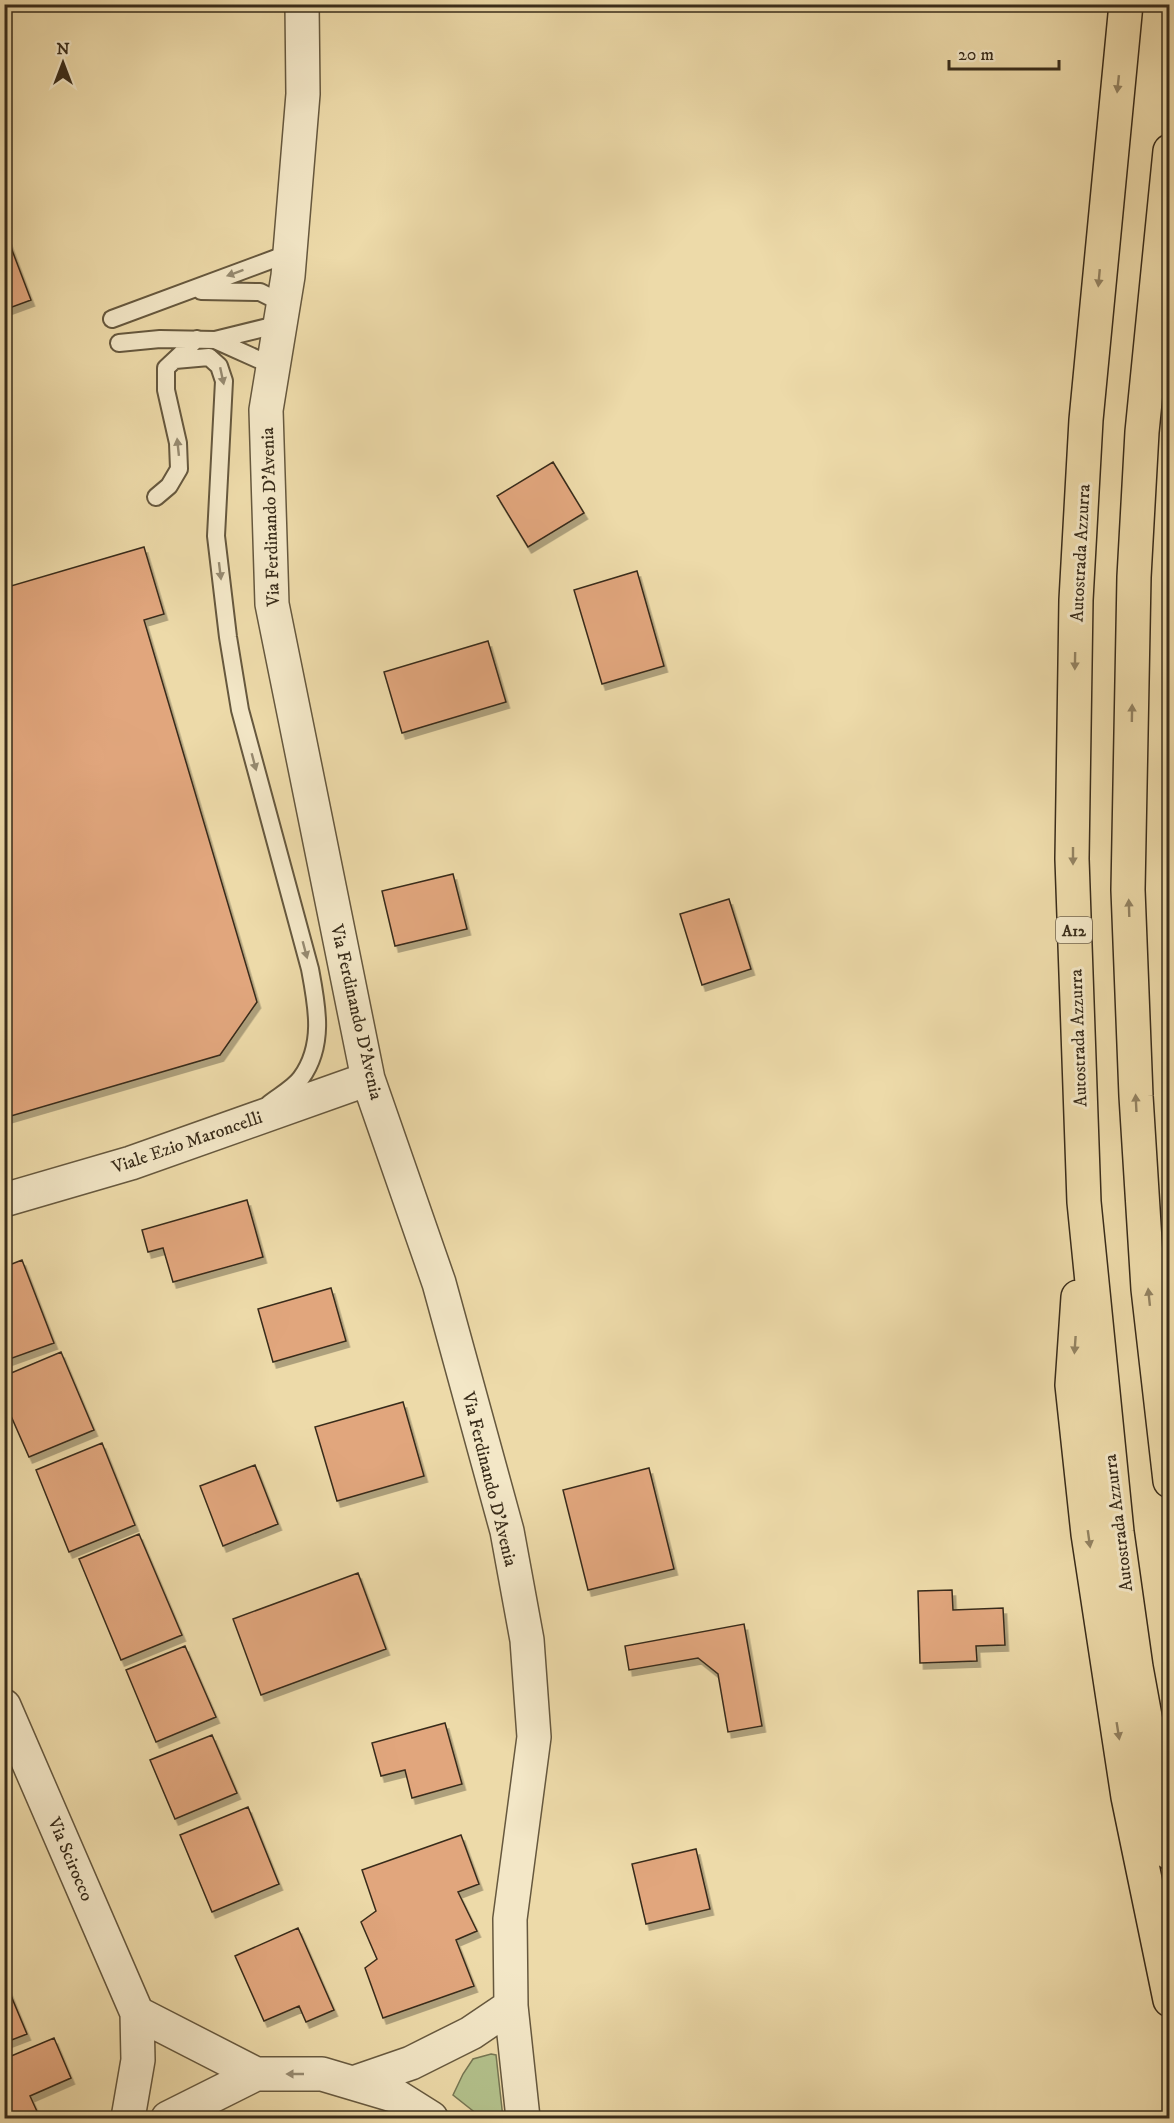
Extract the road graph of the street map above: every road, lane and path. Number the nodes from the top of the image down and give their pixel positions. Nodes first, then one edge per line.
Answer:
1 (302, 4) edge
2 (1126, 4) edge
3 (1170, 151) edge
4 (290, 253) junction
5 (188, 291) junction
6 (282, 314) junction
7 (112, 319) dead end
8 (197, 339) junction
9 (215, 340) junction
10 (118, 342) dead end
11 (175, 360) junction
12 (273, 366) junction
13 (156, 497) dead end
14 (368, 1079) junction
15 (247, 1122) junction
16 (4, 1200) edge
17 (1084, 1202) junction
18 (1170, 1480) edge
19 (4, 1706) edge
20 (1170, 1852) edge
21 (1170, 2000) edge
22 (511, 2006) junction
23 (137, 2013) junction
24 (256, 2074) junction
25 (352, 2083) junction
26 (128, 2118) edge
27 (168, 2118) edge
28 (431, 2118) edge
29 (523, 2118) edge

1 - 4 street, Via Ferdinando D'Avenia
2 -> 17 highway, Autostrada Azzurra / A12
18 -> 3 highway
4 -> 5 lane
4 - 6 street, Via Ferdinando D'Avenia
5 - 6 lane
5 - 7 lane
6 - 9 lane
6 - 12 street, Via Ferdinando D'Avenia
8 - 9 lane
8 - 10 lane
8 - 11 lane
9 - 12 lane
13 -> 11 lane
11 -> 15 lane
12 - 14 street, Via Ferdinando D'Avenia
14 - 15 street, Viale Ezio Maroncelli
14 - 22 street, Via Ferdinando D'Avenia
15 - 16 street, Viale Ezio Maroncelli
17 - 20 highway, Autostrada Azzurra / A12
17 -> 21 highway
19 - 23 street, Via Scirocco
22 - 25 street
22 - 29 street, Via Ferdinando D'Avenia
23 - 24 street
23 - 26 street, Via Scirocco
25 -> 24 street
24 - 27 street
25 - 28 street

